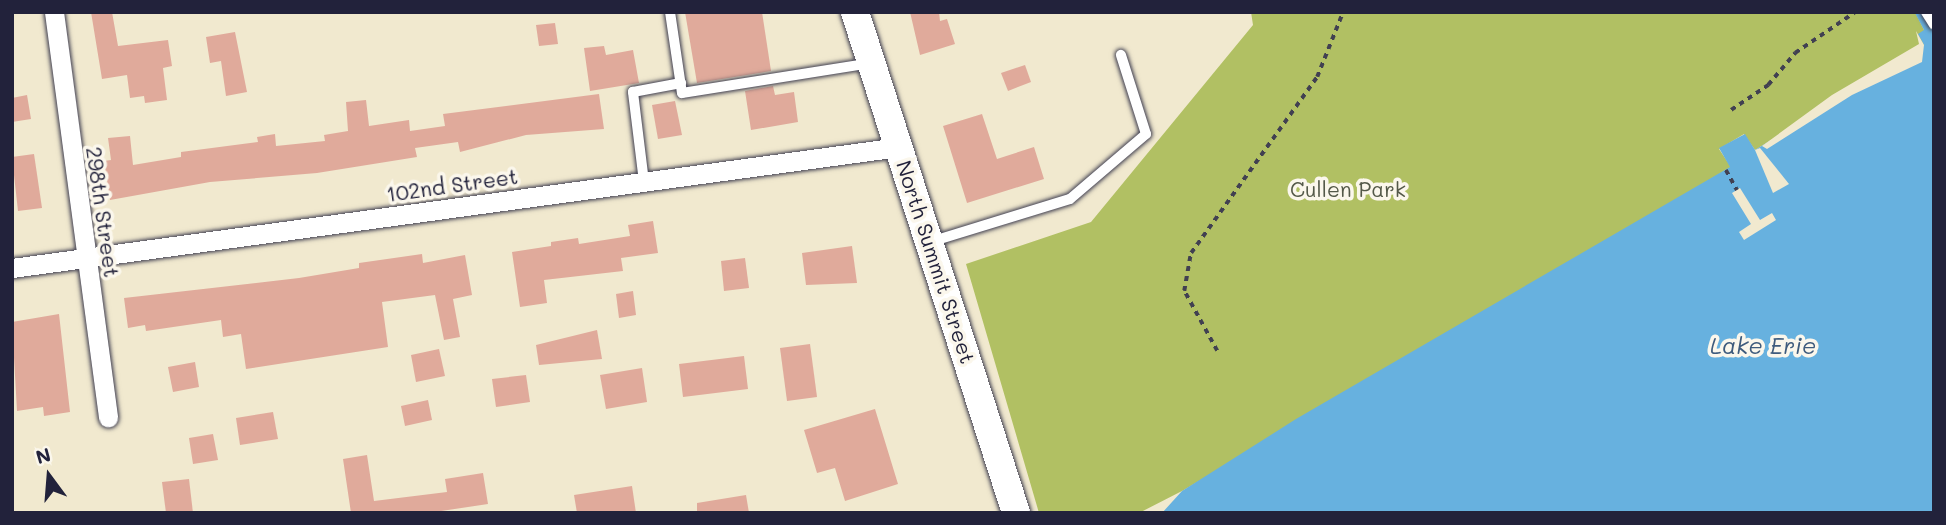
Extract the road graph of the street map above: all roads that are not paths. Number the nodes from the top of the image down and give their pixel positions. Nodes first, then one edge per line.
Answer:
1 (54, 12) edge
2 (670, 12) edge
3 (855, 12) edge
4 (1926, 12) edge
5 (1934, 25) edge
6 (1121, 55) dead end
7 (871, 63) junction
8 (681, 83) junction
9 (898, 147) junction
10 (644, 181) junction
11 (930, 243) junction
12 (87, 258) junction
13 (12, 268) edge
14 (108, 417) dead end
15 (1016, 513) edge

1 - 12 street, 298th Street
2 - 8 lane
3 - 7 main road, North Summit Street
4 - 5 lane
6 - 11 lane
7 - 8 lane
7 - 9 main road, North Summit Street
8 - 10 lane
9 - 10 street, 102nd Street
9 - 11 main road, North Summit Street
10 - 12 street, 102nd Street
11 - 15 main road, North Summit Street
12 - 13 street, 102nd Street
12 - 14 street, 298th Street

